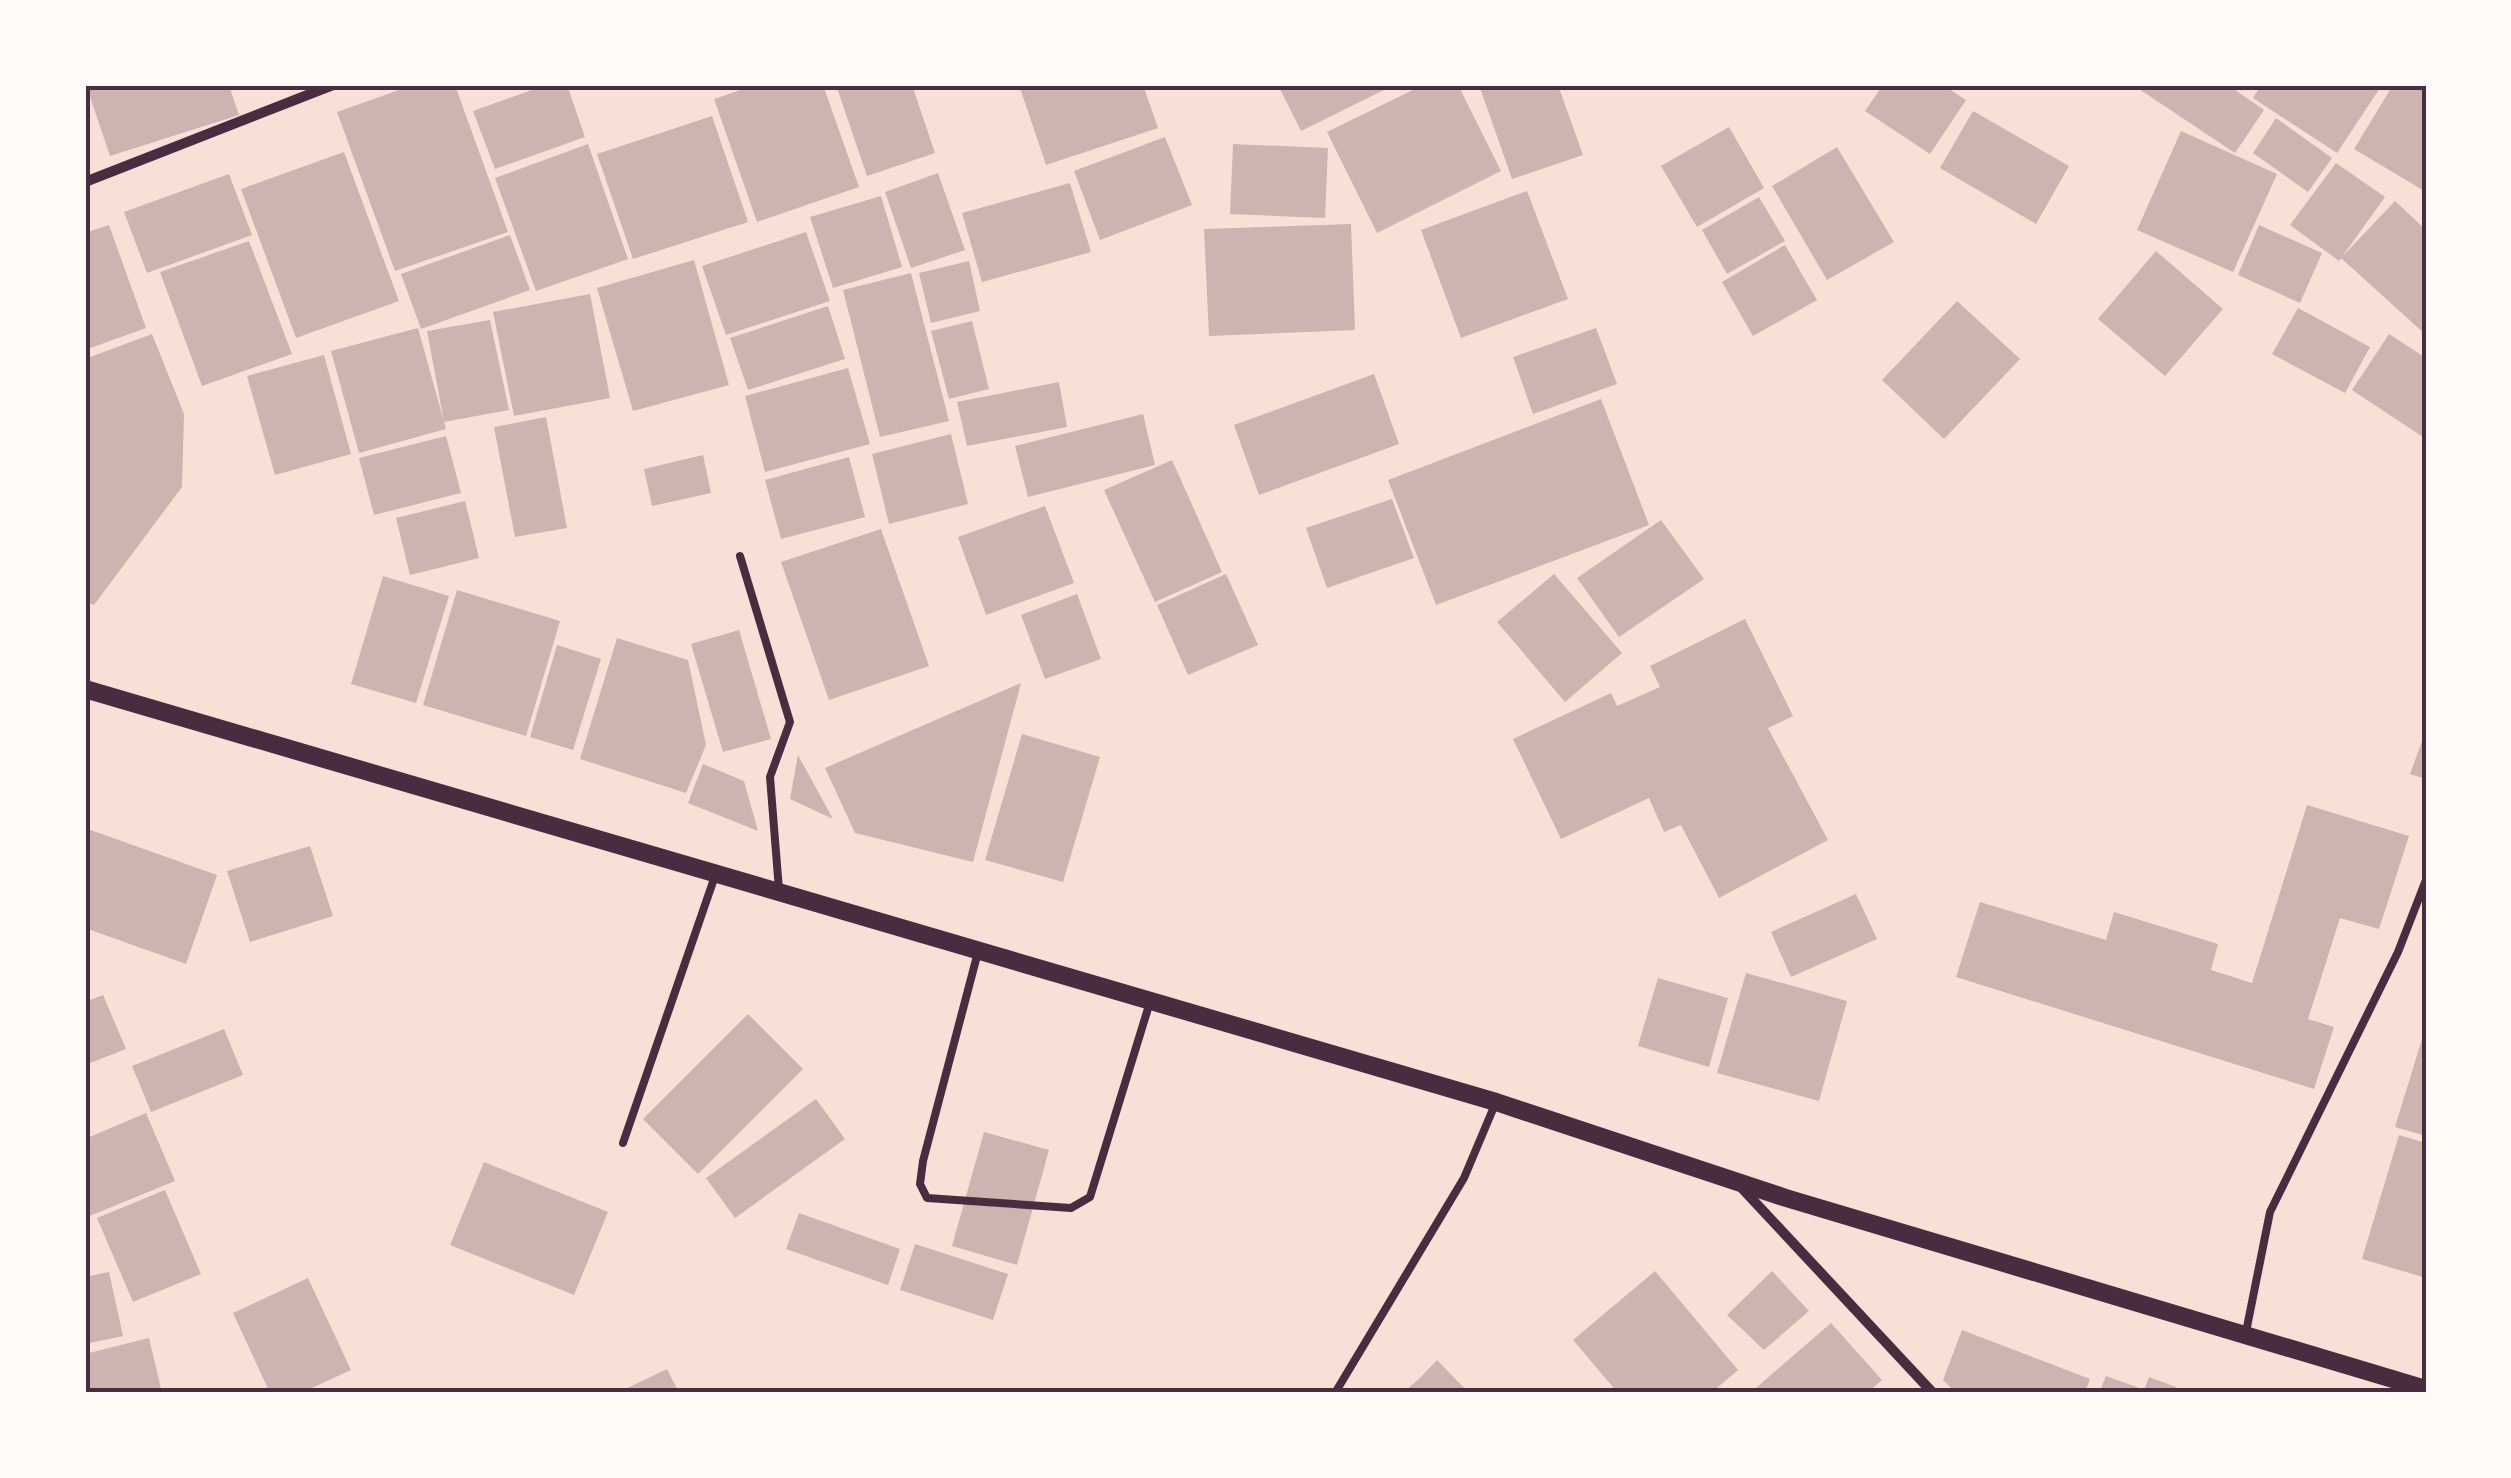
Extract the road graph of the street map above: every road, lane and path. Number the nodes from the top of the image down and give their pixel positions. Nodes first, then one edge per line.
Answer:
1 (333, 85) edge
2 (85, 182) edge
3 (740, 556) dead end
4 (85, 689) edge
5 (716, 873) junction
6 (2426, 880) edge
7 (780, 894) junction
8 (978, 952) junction
9 (1150, 1002) junction
10 (1496, 1102) junction
11 (623, 1143) dead end
12 (1736, 1181) junction
13 (2245, 1336) junction
14 (2426, 1390) edge
15 (1335, 1393) edge
16 (1933, 1393) edge

1 - 2 street
3 - 7 lane
4 - 5 street
5 - 7 street
5 - 11 lane
6 - 13 lane
7 - 8 street
8 - 9 street
8 - 9 lane
9 - 10 street
10 - 12 street
10 - 15 lane
12 - 13 street
12 - 16 street
13 - 14 street

